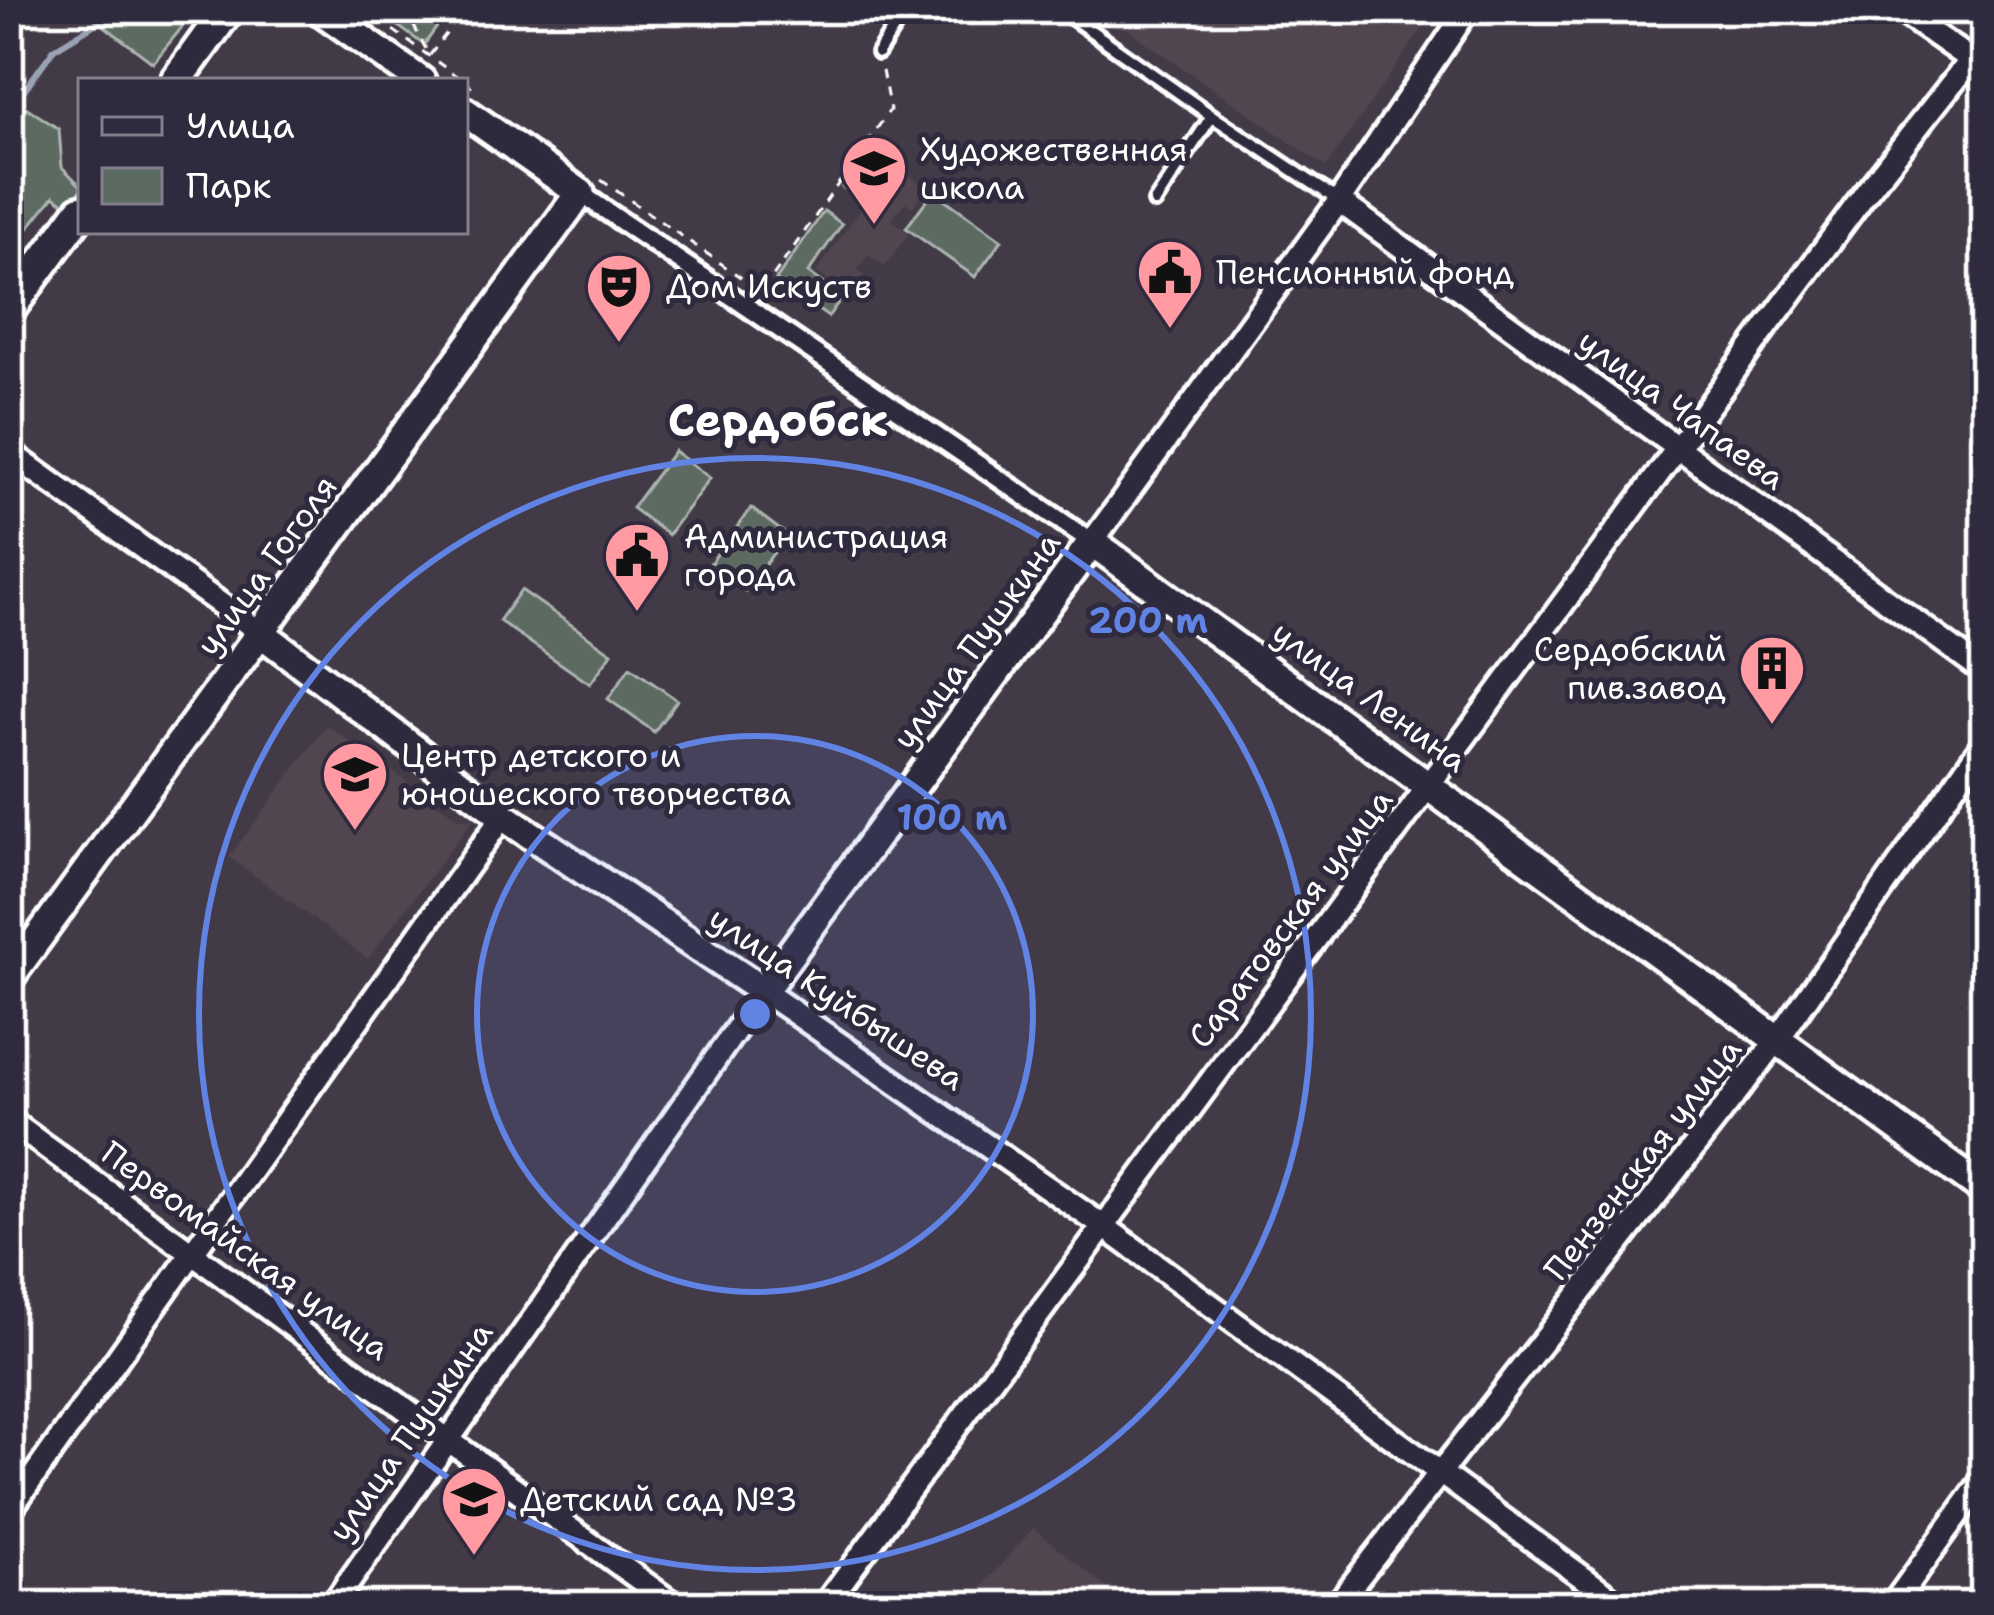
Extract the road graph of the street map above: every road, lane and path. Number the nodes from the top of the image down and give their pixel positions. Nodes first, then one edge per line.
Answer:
1 (228, 9) edge
2 (319, 9) edge
3 (364, 9) edge
4 (405, 9) edge
5 (465, 9) edge
6 (906, 9) edge
7 (1060, 9) edge
8 (1468, 9) edge
9 (1898, 9) edge
10 (1985, 40) edge
11 (878, 53) joint
12 (1978, 65) edge
13 (425, 68) edge
14 (178, 78) edge
15 (474, 104) edge
16 (1212, 116) junction
17 (588, 185) junction
18 (1339, 201) junction
19 (1155, 202) dead end
20 (78, 215) edge
21 (9, 309) edge
22 (1679, 447) junction
23 (9, 452) edge
24 (1092, 542) junction
25 (261, 633) junction
26 (1985, 672) edge
27 (1985, 741) edge
28 (1431, 783) junction
29 (503, 816) junction
30 (9, 978) edge
31 (763, 991) junction
32 (1779, 1038) junction
33 (9, 1120) edge
34 (1985, 1191) edge
35 (1103, 1226) junction
36 (191, 1251) junction
37 (449, 1436) junction
38 (1438, 1472) junction
39 (1985, 1477) edge
40 (9, 1511) edge
41 (332, 1606) edge
42 (676, 1606) edge
43 (824, 1606) edge
44 (1336, 1606) edge
45 (1622, 1606) edge
46 (1892, 1606) edge

1 - 14 main road
2 - 13 street
3 - 13 path
4 - 13 path
5 - 13 path
6 - 11 lane
7 - 16 lane
8 - 18 street, улица Пушкина
9 - 12 street
10 - 12 street, Саратовская улица
11 - 17 path
12 - 22 street, Саратовская улица
15 - 17 street, улица Ленина
16 - 18 lane
16 - 19 lane
17 - 24 street, улица Ленина
17 - 25 street, улица Гоголя
18 - 22 street, улица Чапаева
18 - 24 street, улица Пушкина
20 - 21 main road
22 - 26 street, улица Чапаева
22 - 28 street, Саратовская улица
23 - 25 street, улица Куйбышева
24 - 28 street, улица Ленина
24 - 31 street, улица Пушкина
25 - 29 street, улица Куйбышева
25 - 30 street, улица Гоголя
27 - 32 street, Пензенская улица
28 - 32 street, улица Ленина
28 - 35 street, Саратовская улица
29 - 31 street, улица Куйбышева
29 - 36 street
31 - 35 street, улица Куйбышева
31 - 37 street, улица Пушкина
32 - 34 street, улица Ленина
32 - 38 street, Пензенская улица
33 - 36 street, Первомайская улица
35 - 38 street, улица Куйбышева
35 - 43 street, Саратовская улица
36 - 37 street, Первомайская улица
36 - 40 street
37 - 41 street, улица Пушкина
37 - 42 street, Первомайская улица
38 - 44 street, Пензенская улица
38 - 45 street, улица Куйбышева
39 - 46 street

